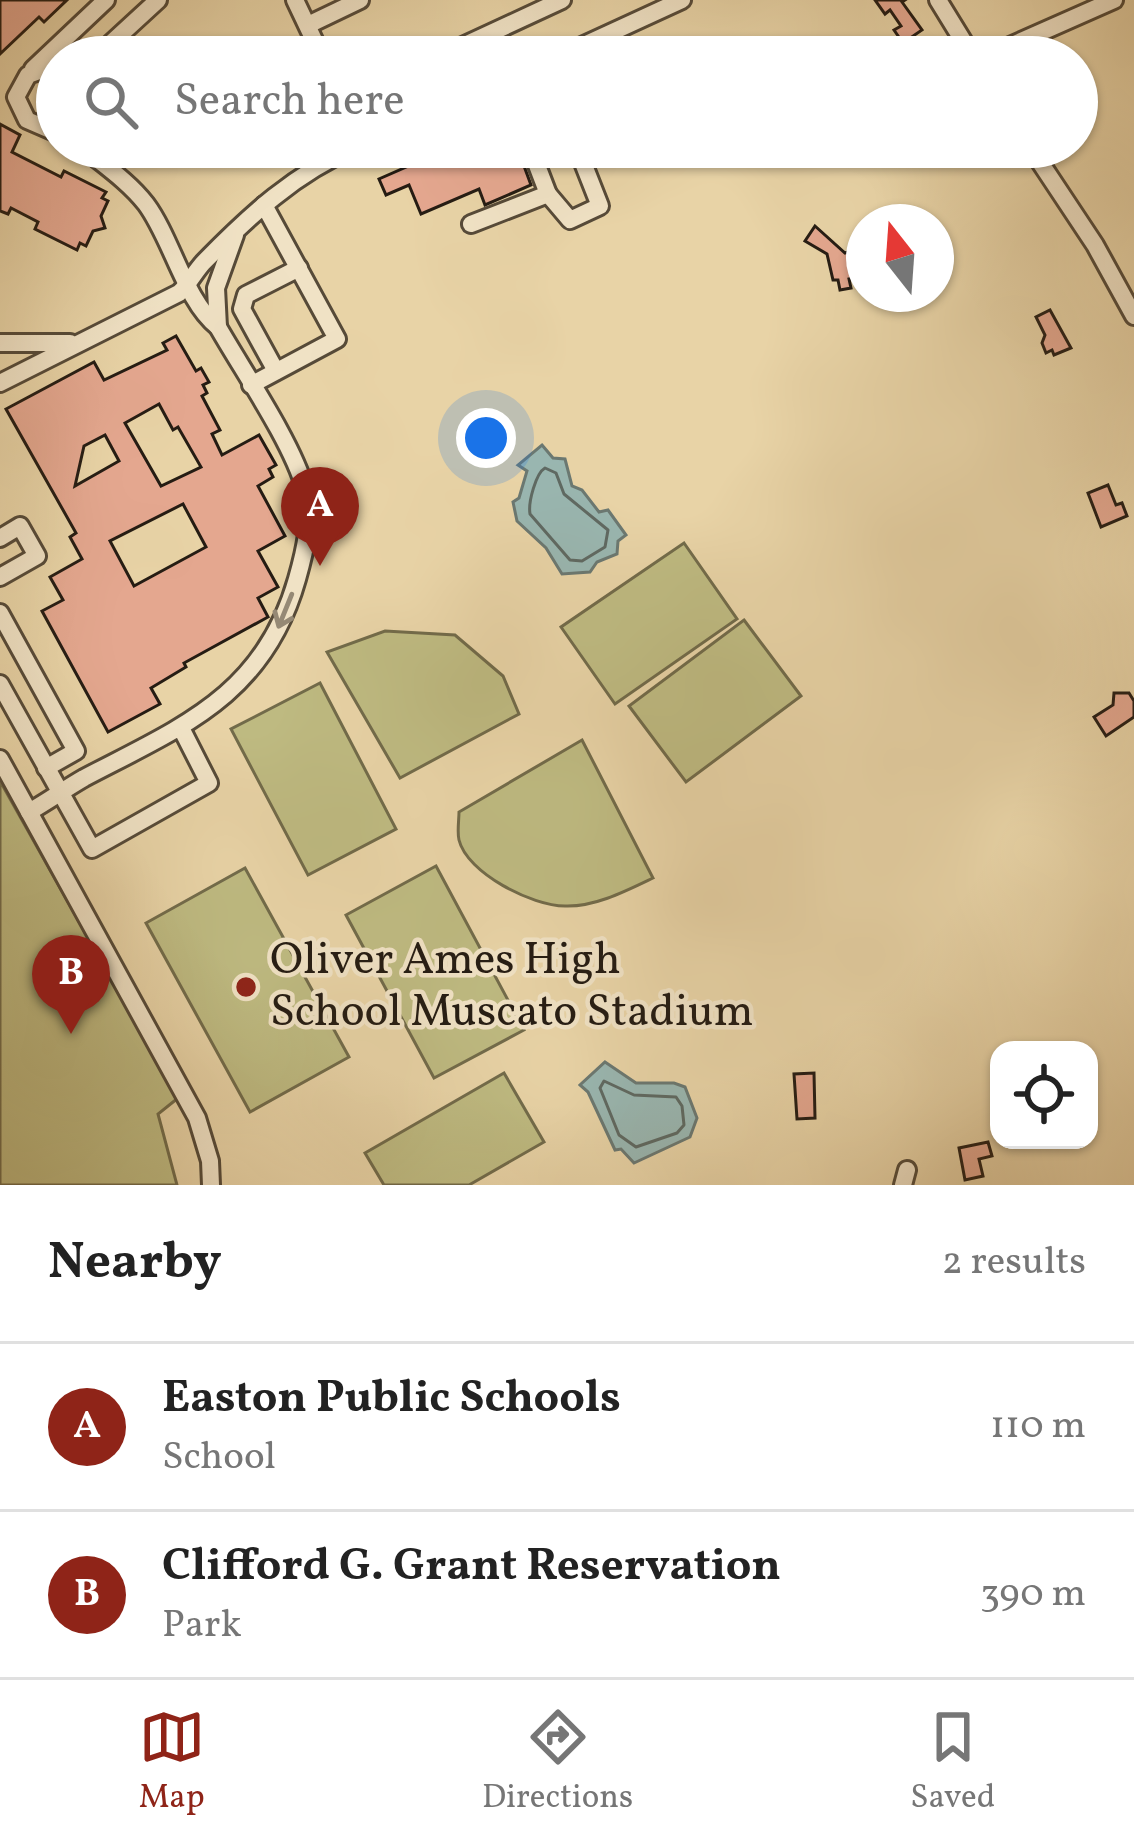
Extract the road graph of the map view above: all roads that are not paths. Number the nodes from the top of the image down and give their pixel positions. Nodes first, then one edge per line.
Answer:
1 (106, 0) edge
2 (158, 0) edge
3 (295, 0) edge
4 (359, 0) edge
5 (562, 0) edge
6 (682, 0) edge
7 (938, 0) edge
8 (1114, 0) edge
9 (308, 25) junction
10 (69, 36) edge
11 (119, 36) edge
12 (313, 36) edge
13 (485, 36) edge
14 (604, 36) edge
15 (960, 36) edge
16 (1033, 36) edge
17 (36, 67) edge
18 (36, 72) edge
19 (28, 75) junction
20 (36, 125) edge
21 (106, 168) edge
22 (312, 168) edge
23 (538, 168) edge
24 (585, 168) edge
25 (1044, 168) edge
26 (548, 194) junction
27 (264, 205) junction
28 (471, 224) dead end
29 (236, 231) junction
30 (299, 268) junction
31 (189, 283) junction
32 (1134, 316) edge
33 (218, 327) junction
34 (83, 342) junction
35 (0, 343) edge
36 (276, 371) junction
37 (0, 383) edge
38 (251, 385) junction
39 (0, 538) edge
40 (0, 577) edge
41 (0, 614) edge
42 (0, 684) edge
43 (181, 728) junction
44 (0, 759) edge
45 (46, 768) junction
46 (60, 794) junction
47 (28, 812) junction
48 (211, 1185) edge

1 - 10 street
2 - 11 street
3 - 9 street
4 - 9 street
5 - 13 street
6 - 14 street
7 - 15 street
8 - 16 street
9 - 12 street
17 - 19 street
18 - 19 street
19 - 20 street
21 - 31 street
22 - 27 street
23 - 26 street
24 - 26 street
25 - 32 street
26 - 28 street
27 - 29 street
27 - 30 street
29 - 31 street
29 - 33 street
30 - 36 street
30 - 36 street
31 - 33 street
31 - 34 street
33 - 38 street
34 - 35 street
34 - 37 street
36 - 38 street
38 -> 43 street
39 - 40 street
41 - 45 street
42 - 45 street
43 - 46 street
43 - 46 street
44 - 47 street
45 - 46 street
46 - 47 street
47 - 48 street

